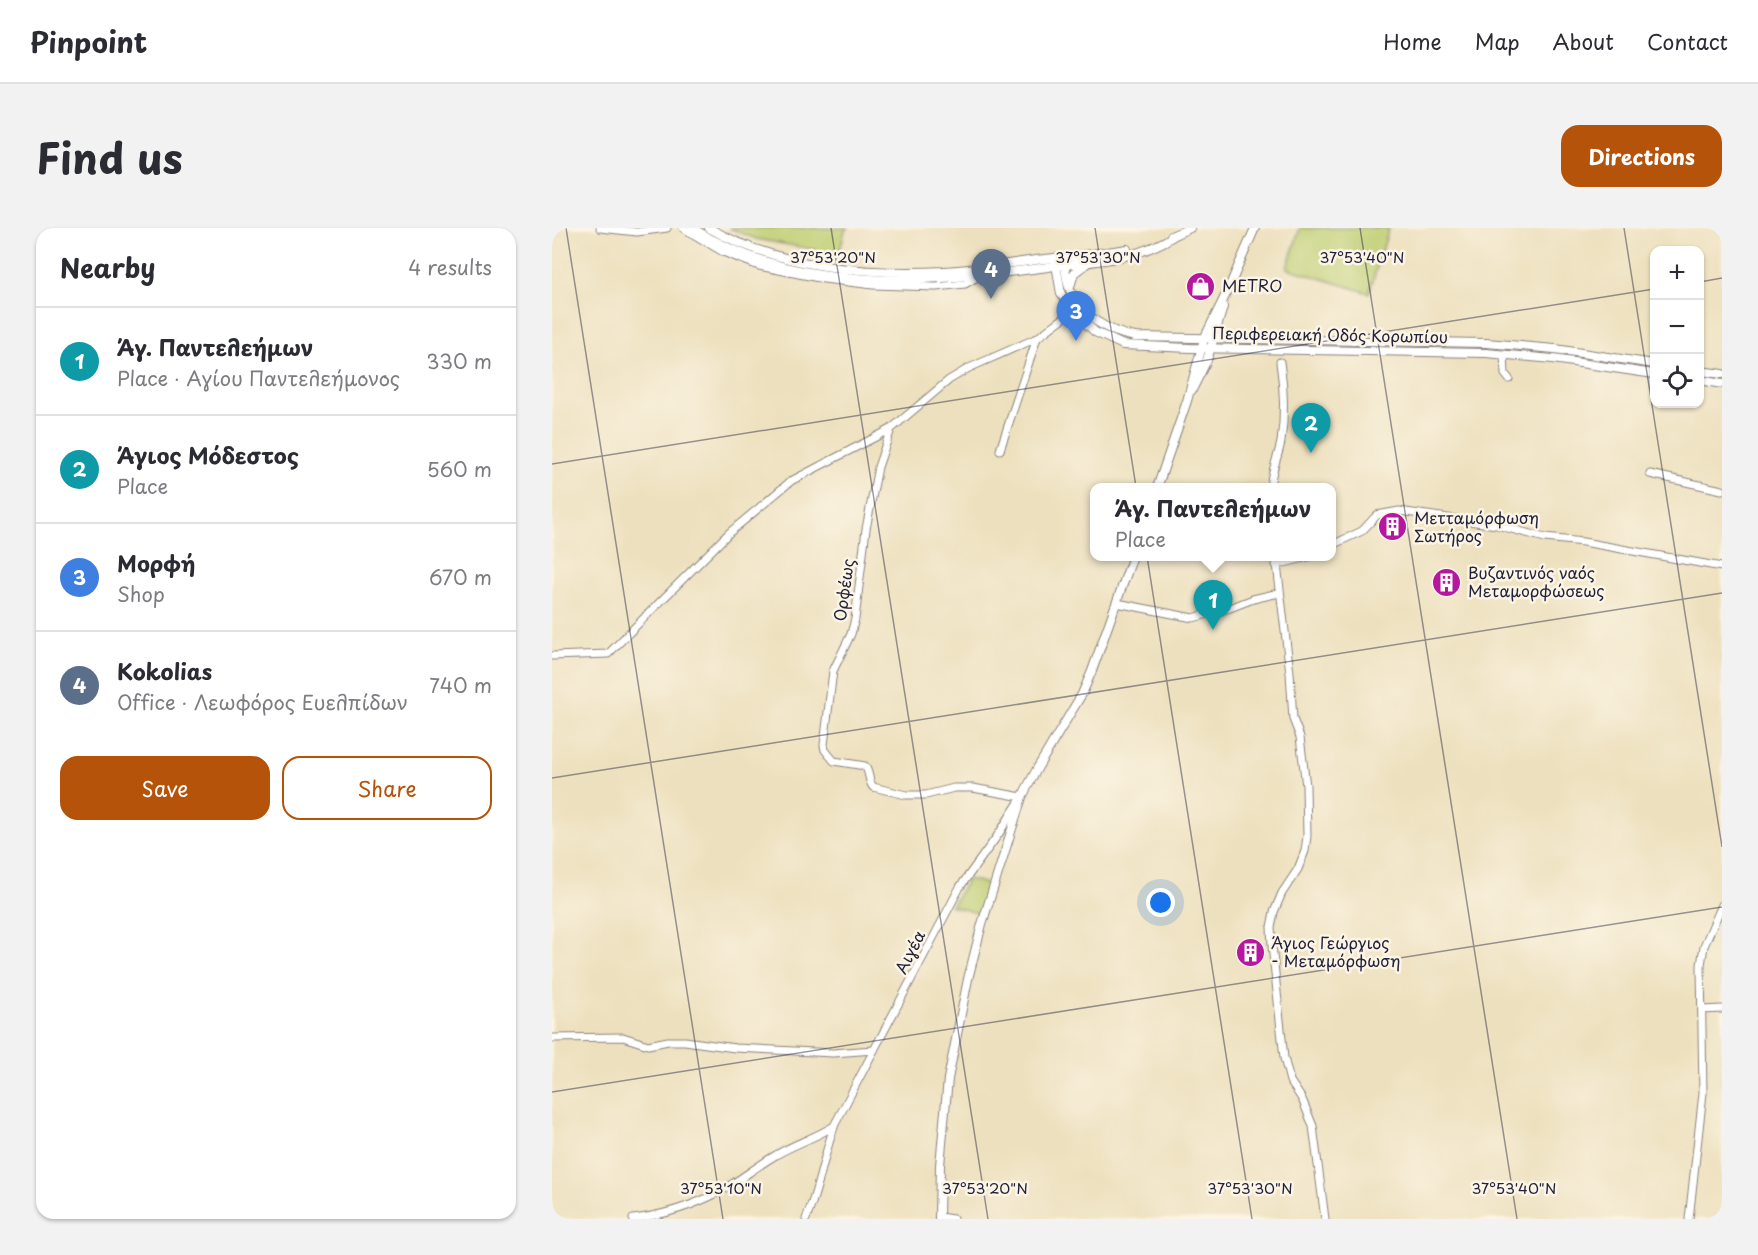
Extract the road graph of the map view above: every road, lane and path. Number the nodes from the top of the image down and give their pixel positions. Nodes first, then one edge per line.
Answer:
1 (604, 228) edge
2 (667, 228) edge
3 (709, 228) edge
4 (1190, 228) edge
5 (1255, 228) edge
6 (690, 229) edge
7 (1175, 235) junction
8 (1060, 262) junction
9 (1089, 263) junction
10 (1041, 268) junction
11 (1058, 284) junction
12 (1070, 290) junction
13 (1227, 292) junction
14 (1072, 311) junction
15 (1037, 338) junction
16 (1204, 339) junction
17 (1214, 339) junction
18 (1200, 349) junction
19 (1210, 349) junction
20 (1504, 354) junction
21 (1280, 362) dead end
22 (1650, 363) edge
23 (1704, 372) edge
24 (1650, 373) edge
25 (1722, 374) edge
26 (1509, 379) dead end
27 (1704, 381) edge
28 (1722, 384) edge
29 (1186, 401) junction
30 (891, 429) junction
31 (1000, 450) dead end
32 (1650, 474) dead end
33 (1158, 483) edge
34 (1271, 483) edge
35 (1722, 490) edge
36 (1336, 543) edge
37 (1130, 561) edge
38 (1276, 561) edge
39 (1292, 561) edge
40 (1276, 565) junction
41 (1722, 567) edge
42 (1279, 593) junction
43 (1117, 603) junction
44 (552, 656) edge
45 (1022, 797) junction
46 (1722, 905) edge
47 (1722, 1009) edge
48 (1702, 1010) junction
49 (552, 1038) edge
50 (874, 1050) junction
51 (834, 1126) junction
52 (820, 1135) junction
53 (828, 1143) junction
54 (939, 1218) edge
55 (633, 1219) edge
56 (806, 1219) edge
57 (953, 1219) edge
58 (1325, 1219) edge
59 (1689, 1219) edge

1 - 2 street
3 - 8 main road
4 - 7 main road
5 - 13 main road
6 - 10 main road
7 - 8 main road
7 - 9 main road
8 - 9 main road
8 - 10 main road
8 - 11 main road, Περιφερειακή Οδός Κορωπίου
8 - 12 main road, Περιφερειακή Οδός Κορωπίου
9 - 12 main road
10 - 11 main road
11 - 14 main road, Περιφερειακή Οδός Κορωπίου
12 - 16 main road, Περιφερειακή Οδός Κορωπίου
13 - 16 main road
13 - 17 main road
14 - 15 street
14 - 18 main road, Περιφερειακή Οδός Κορωπίου
15 - 30 street
15 - 31 street
16 - 17 main road, Περιφερειακή Οδός Κορωπίου
16 - 18 main road
17 - 19 main road
17 - 22 main road, Περιφερειακή Οδός Κορωπίου
18 - 19 main road, Περιφερειακή Οδός Κορωπίου
18 - 29 main road
19 - 20 main road, Περιφερειακή Οδός Κορωπίου
19 - 29 main road
20 - 24 main road, Περιφερειακή Οδός Κορωπίου
20 - 26 street
21 - 34 street
23 - 25 main road
27 - 28 main road
29 - 33 main road
30 - 44 street
30 - 45 street, Ορφέως
32 - 35 street
36 - 41 street
37 - 43 main road
38 - 40 street
39 - 40 street
40 - 42 street
42 - 43 street
42 - 58 street
43 - 45 main road
45 - 50 street, Αιγέα
45 - 54 main road
46 - 48 street
47 - 48 street
48 - 59 street
49 - 50 street
50 - 51 street, Αιγέα
51 - 52 street, Αιγέα
51 - 53 street, Αιγέα
52 - 53 street
52 - 55 street, Αιγέα
53 - 56 street, Αιγέα
54 - 57 street

